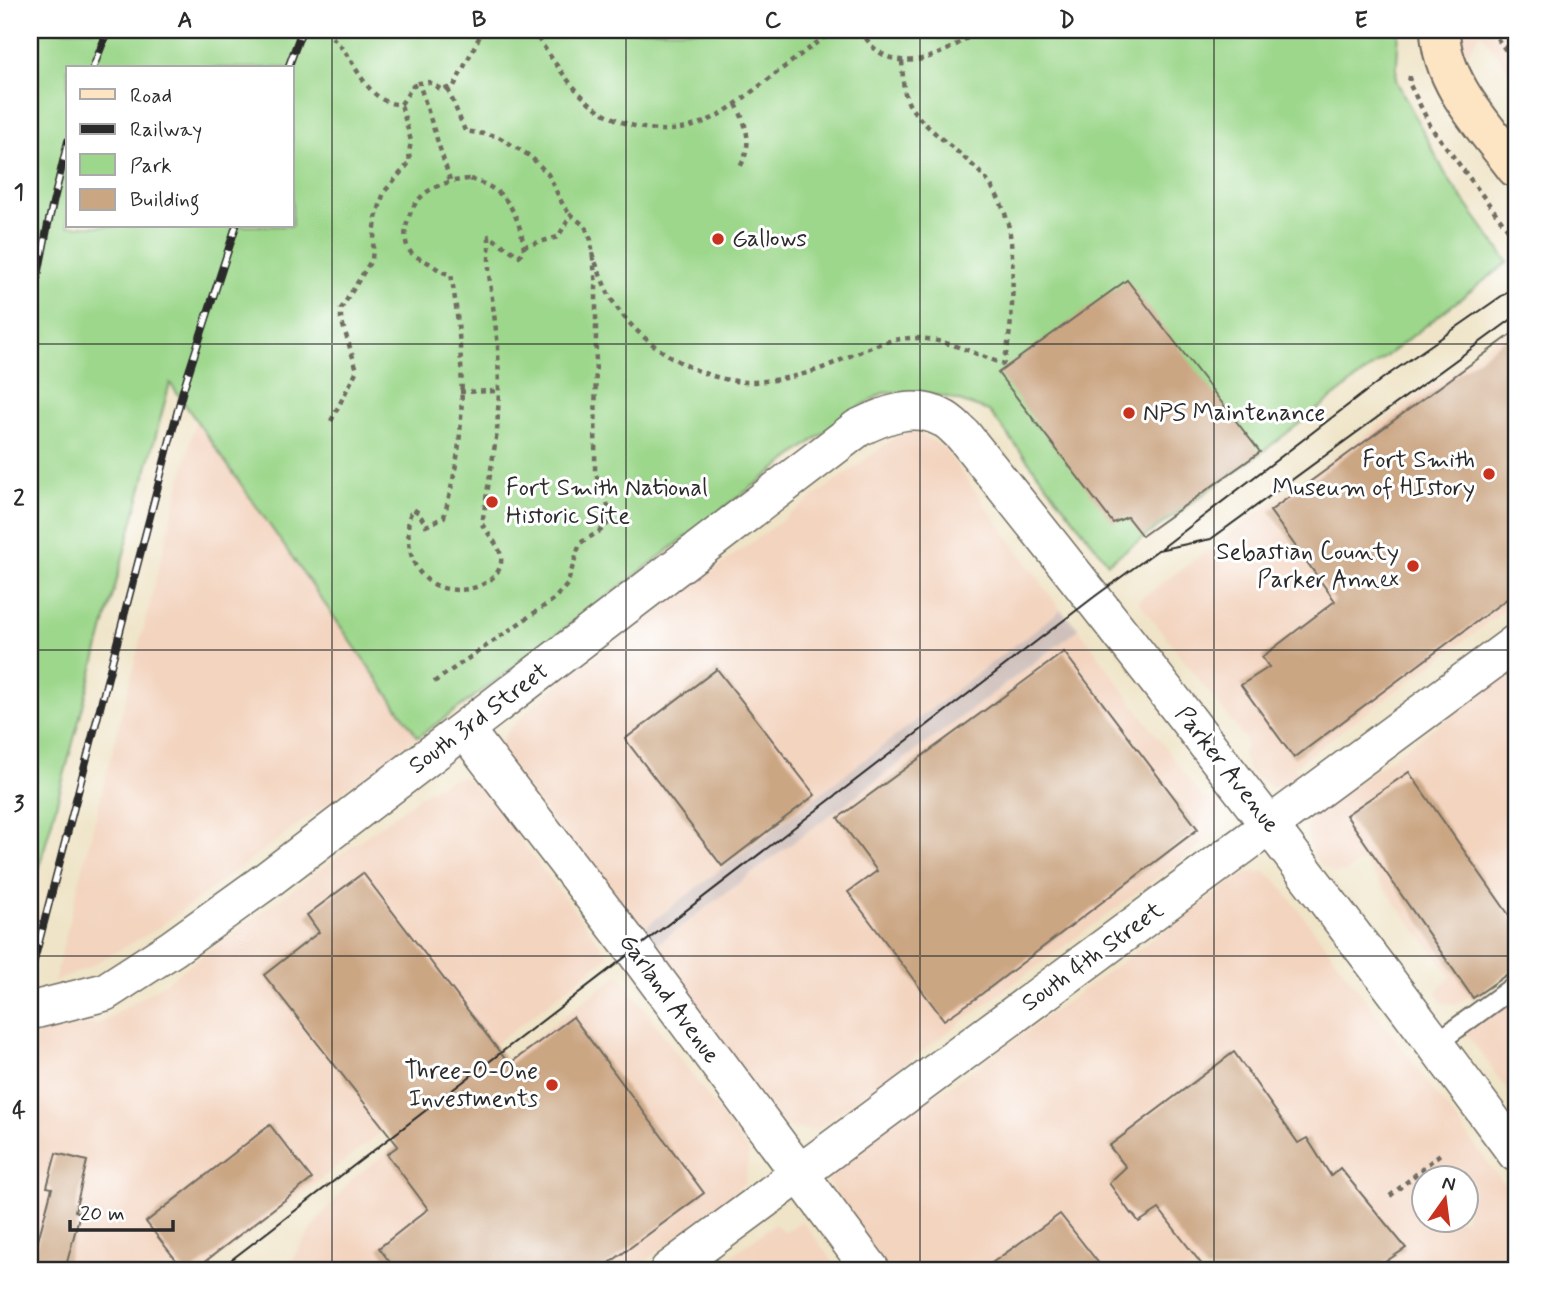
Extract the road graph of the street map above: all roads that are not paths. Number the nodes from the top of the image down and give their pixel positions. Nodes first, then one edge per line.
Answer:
1 (1426, 32) edge
2 (1516, 168) edge
3 (917, 410) joint
4 (1516, 643) edge
5 (465, 730) junction
6 (1270, 825) junction
7 (1516, 985) edge
8 (30, 1011) edge
9 (1436, 1044) junction
10 (1516, 1153) edge
11 (798, 1174) junction
12 (669, 1270) edge
13 (870, 1270) edge

1 - 2 street
3 - 5 street, South 3rd Street
3 - 6 street, Parker Avenue
4 - 6 street, South 4th Street
5 - 8 street, South 3rd Street
5 - 11 street, Garland Avenue
6 - 9 street, Parker Avenue
6 - 11 street, South 4th Street
7 - 9 lane
9 - 10 street, Parker Avenue
11 - 12 street, South 4th Street
11 - 13 street, Garland Avenue

